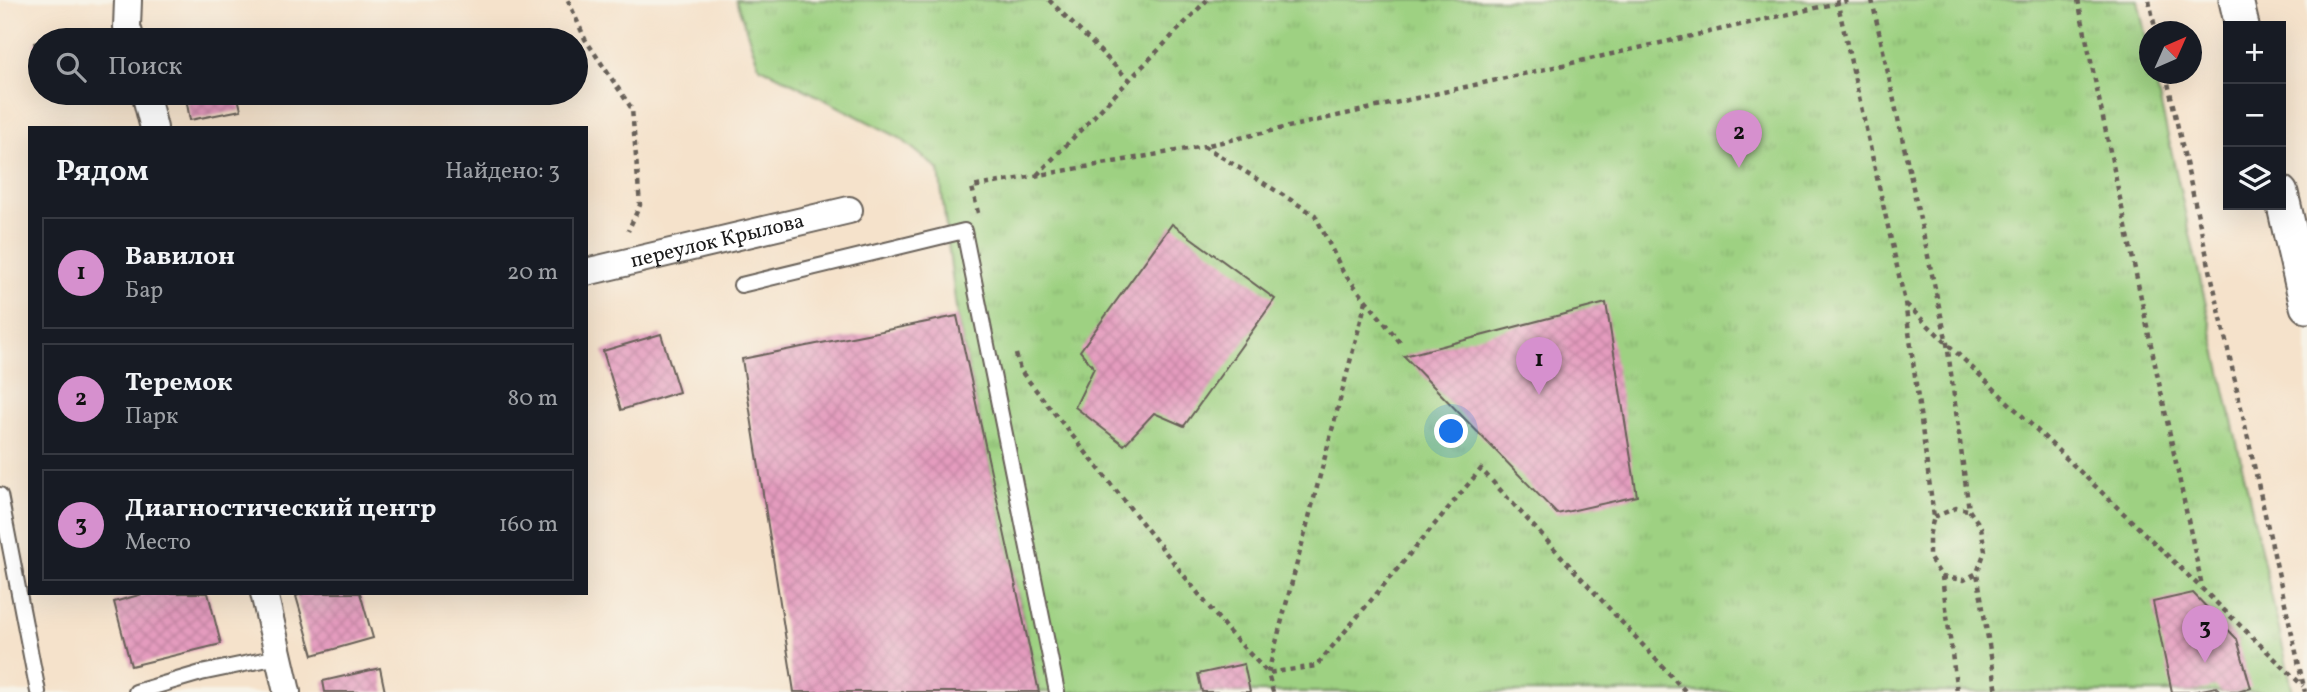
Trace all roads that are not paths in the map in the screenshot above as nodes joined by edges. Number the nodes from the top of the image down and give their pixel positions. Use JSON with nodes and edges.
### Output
{"nodes":[{"id":1,"x":128,"y":0,"type":"edge"},
{"id":2,"x":2236,"y":0,"type":"edge"},
{"id":3,"x":2241,"y":21,"type":"edge"},
{"id":4,"x":127,"y":28,"type":"edge"},
{"id":5,"x":148,"y":105,"type":"edge"},
{"id":6,"x":153,"y":126,"type":"edge"},
{"id":7,"x":849,"y":210,"type":"dead end"},
{"id":8,"x":2285,"y":210,"type":"edge"},
{"id":9,"x":599,"y":269,"type":"edge"},
{"id":10,"x":741,"y":285,"type":"dead end"},
{"id":11,"x":2307,"y":306,"type":"edge"},
{"id":12,"x":0,"y":495,"type":"edge"},
{"id":13,"x":264,"y":595,"type":"edge"},
{"id":14,"x":278,"y":657,"type":"junction"},
{"id":15,"x":38,"y":692,"type":"edge"},
{"id":16,"x":136,"y":692,"type":"edge"},
{"id":17,"x":287,"y":692,"type":"edge"},
{"id":18,"x":1057,"y":692,"type":"edge"}],
"edges":[{"from":1,"to":4,"type":"street"},
{"from":2,"to":3,"type":"street"},
{"from":5,"to":6,"type":"street"},
{"from":7,"to":9,"type":"street","name":"переулок Крылова"},
{"from":8,"to":11,"type":"street"},
{"from":10,"to":18,"type":"lane"},
{"from":12,"to":15,"type":"lane"},
{"from":13,"to":14,"type":"street"},
{"from":14,"to":16,"type":"lane"},
{"from":14,"to":17,"type":"street"}]}
